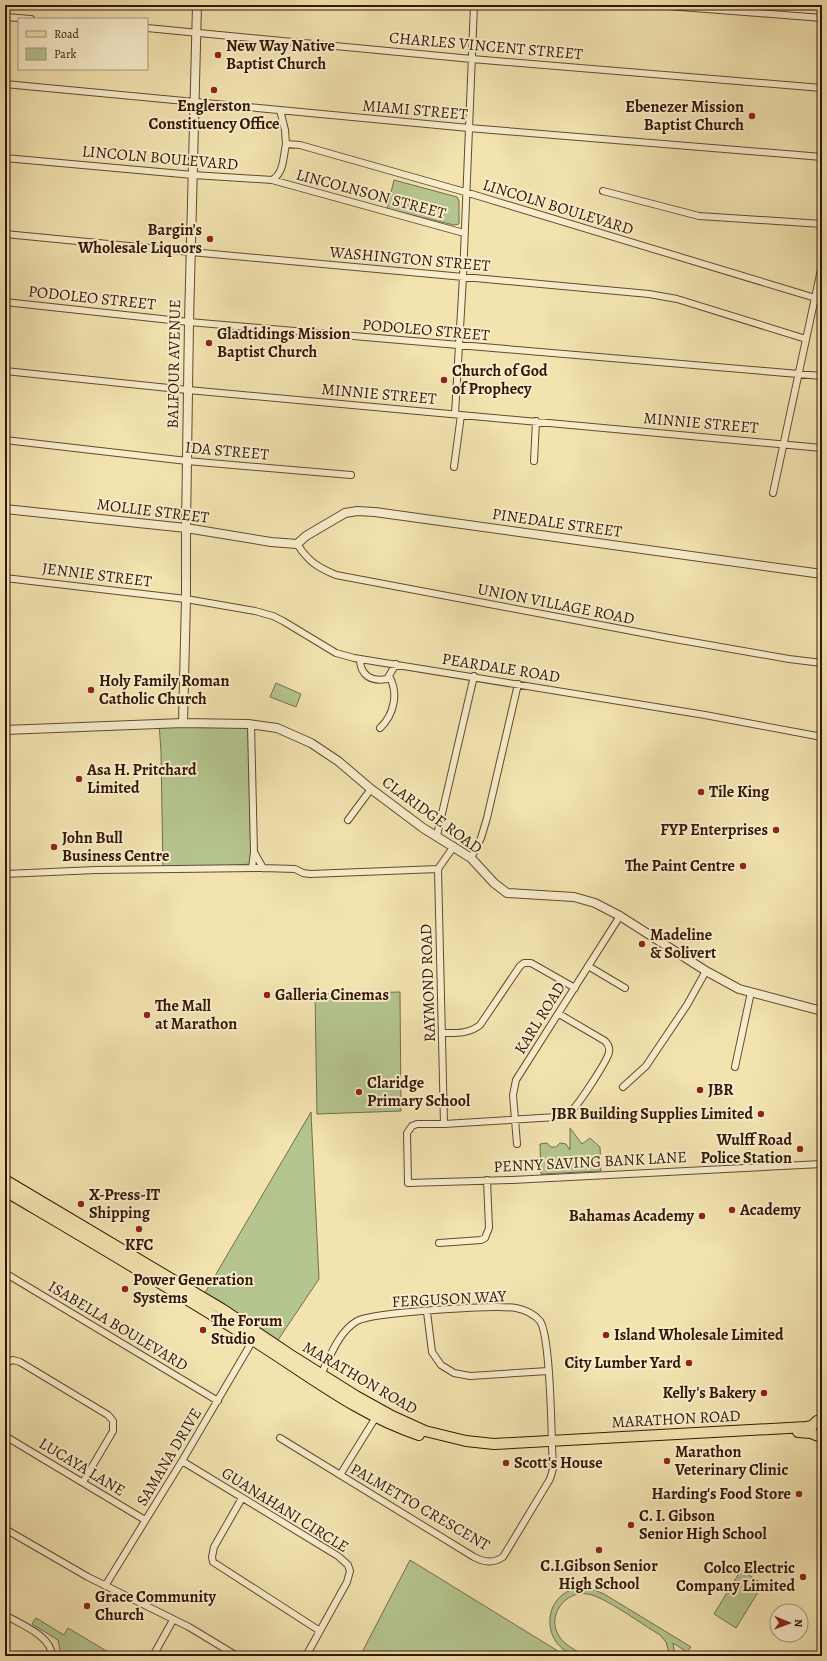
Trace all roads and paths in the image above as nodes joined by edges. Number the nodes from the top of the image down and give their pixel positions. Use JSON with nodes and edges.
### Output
{"nodes":[{"id":1,"x":197,"y":5,"type":"edge"},
{"id":2,"x":474,"y":5,"type":"edge"},
{"id":3,"x":655,"y":5,"type":"edge"},
{"id":4,"x":5,"y":17,"type":"edge"},
{"id":5,"x":18,"y":18,"type":"edge"},
{"id":6,"x":822,"y":18,"type":"edge"},
{"id":7,"x":148,"y":28,"type":"edge"},
{"id":8,"x":197,"y":32,"type":"junction"},
{"id":9,"x":472,"y":59,"type":"junction"},
{"id":10,"x":5,"y":84,"type":"edge"},
{"id":11,"x":822,"y":88,"type":"edge"},
{"id":12,"x":196,"y":102,"type":"junction"},
{"id":13,"x":280,"y":110,"type":"junction"},
{"id":14,"x":469,"y":128,"type":"junction"},
{"id":15,"x":286,"y":144,"type":"junction"},
{"id":16,"x":822,"y":157,"type":"edge"},
{"id":17,"x":5,"y":158,"type":"edge"},
{"id":18,"x":193,"y":175,"type":"junction"},
{"id":19,"x":272,"y":180,"type":"junction"},
{"id":20,"x":603,"y":191,"type":"dead end"},
{"id":21,"x":466,"y":192,"type":"junction"},
{"id":22,"x":822,"y":224,"type":"edge"},
{"id":23,"x":464,"y":233,"type":"junction"},
{"id":24,"x":5,"y":234,"type":"edge"},
{"id":25,"x":190,"y":252,"type":"junction"},
{"id":26,"x":822,"y":265,"type":"edge"},
{"id":27,"x":463,"y":277,"type":"junction"},
{"id":28,"x":814,"y":298,"type":"junction"},
{"id":29,"x":822,"y":300,"type":"edge"},
{"id":30,"x":5,"y":302,"type":"edge"},
{"id":31,"x":189,"y":322,"type":"junction"},
{"id":32,"x":806,"y":340,"type":"junction"},
{"id":33,"x":459,"y":346,"type":"junction"},
{"id":34,"x":5,"y":371,"type":"edge"},
{"id":35,"x":799,"y":374,"type":"junction"},
{"id":36,"x":822,"y":376,"type":"edge"},
{"id":37,"x":188,"y":390,"type":"junction"},
{"id":38,"x":458,"y":414,"type":"junction"},
{"id":39,"x":536,"y":421,"type":"junction"},
{"id":40,"x":5,"y":440,"type":"edge"},
{"id":41,"x":785,"y":444,"type":"junction"},
{"id":42,"x":822,"y":448,"type":"edge"},
{"id":43,"x":187,"y":461,"type":"junction"},
{"id":44,"x":534,"y":461,"type":"dead end"},
{"id":45,"x":454,"y":467,"type":"dead end"},
{"id":46,"x":351,"y":475,"type":"dead end"},
{"id":47,"x":773,"y":493,"type":"dead end"},
{"id":48,"x":5,"y":509,"type":"edge"},
{"id":49,"x":186,"y":528,"type":"junction"},
{"id":50,"x":297,"y":544,"type":"junction"},
{"id":51,"x":822,"y":574,"type":"edge"},
{"id":52,"x":5,"y":578,"type":"edge"},
{"id":53,"x":186,"y":599,"type":"junction"},
{"id":54,"x":360,"y":659,"type":"junction"},
{"id":55,"x":822,"y":663,"type":"edge"},
{"id":56,"x":396,"y":664,"type":"junction"},
{"id":57,"x":389,"y":676,"type":"junction"},
{"id":58,"x":474,"y":676,"type":"junction"},
{"id":59,"x":518,"y":684,"type":"junction"},
{"id":60,"x":183,"y":723,"type":"junction"},
{"id":61,"x":251,"y":724,"type":"junction"},
{"id":62,"x":380,"y":728,"type":"dead end"},
{"id":63,"x":5,"y":730,"type":"edge"},
{"id":64,"x":822,"y":737,"type":"edge"},
{"id":65,"x":371,"y":789,"type":"junction"},
{"id":66,"x":348,"y":820,"type":"dead end"},
{"id":67,"x":437,"y":835,"type":"junction"},
{"id":68,"x":454,"y":846,"type":"junction"},
{"id":69,"x":254,"y":852,"type":"junction"},
{"id":70,"x":471,"y":858,"type":"junction"},
{"id":71,"x":252,"y":868,"type":"junction"},
{"id":72,"x":263,"y":868,"type":"junction"},
{"id":73,"x":438,"y":868,"type":"junction"},
{"id":74,"x":5,"y":874,"type":"edge"},
{"id":75,"x":620,"y":916,"type":"junction"},
{"id":76,"x":588,"y":966,"type":"junction"},
{"id":77,"x":706,"y":971,"type":"junction"},
{"id":78,"x":575,"y":988,"type":"junction"},
{"id":79,"x":625,"y":988,"type":"dead end"},
{"id":80,"x":751,"y":992,"type":"junction"},
{"id":81,"x":822,"y":1011,"type":"edge"},
{"id":82,"x":559,"y":1014,"type":"junction"},
{"id":83,"x":443,"y":1033,"type":"junction"},
{"id":84,"x":735,"y":1067,"type":"dead end"},
{"id":85,"x":623,"y":1087,"type":"dead end"},
{"id":86,"x":515,"y":1120,"type":"junction"},
{"id":87,"x":444,"y":1124,"type":"junction"},
{"id":88,"x":517,"y":1144,"type":"dead end"},
{"id":89,"x":822,"y":1164,"type":"edge"},
{"id":90,"x":5,"y":1180,"type":"edge"},
{"id":91,"x":487,"y":1180,"type":"junction"},
{"id":92,"x":5,"y":1190,"type":"edge"},
{"id":93,"x":439,"y":1243,"type":"dead end"},
{"id":94,"x":5,"y":1273,"type":"edge"},
{"id":95,"x":427,"y":1312,"type":"junction"},
{"id":96,"x":253,"y":1340,"type":"junction"},
{"id":97,"x":5,"y":1362,"type":"edge"},
{"id":98,"x":548,"y":1371,"type":"junction"},
{"id":99,"x":319,"y":1379,"type":"junction"},
{"id":100,"x":218,"y":1401,"type":"junction"},
{"id":101,"x":376,"y":1417,"type":"junction"},
{"id":102,"x":820,"y":1418,"type":"edge"},
{"id":103,"x":5,"y":1436,"type":"edge"},
{"id":104,"x":280,"y":1438,"type":"dead end"},
{"id":105,"x":820,"y":1438,"type":"edge"},
{"id":106,"x":552,"y":1444,"type":"junction"},
{"id":107,"x":182,"y":1462,"type":"junction"},
{"id":108,"x":340,"y":1475,"type":"junction"},
{"id":109,"x":83,"y":1482,"type":"junction"},
{"id":110,"x":242,"y":1498,"type":"junction"},
{"id":111,"x":145,"y":1520,"type":"junction"},
{"id":112,"x":5,"y":1529,"type":"edge"},
{"id":113,"x":105,"y":1586,"type":"junction"},
{"id":114,"x":5,"y":1615,"type":"edge"},
{"id":115,"x":173,"y":1620,"type":"junction"},
{"id":116,"x":320,"y":1631,"type":"junction"},
{"id":117,"x":52,"y":1656,"type":"edge"},
{"id":118,"x":153,"y":1656,"type":"edge"},
{"id":119,"x":237,"y":1656,"type":"edge"},
{"id":120,"x":306,"y":1656,"type":"edge"}],
"edges":[{"from":1,"to":8,"type":"street","name":"BALFOUR AVENUE"},
{"from":2,"to":9,"type":"street"},
{"from":3,"to":6,"type":"street"},
{"from":4,"to":5,"type":"street"},
{"from":7,"to":8,"type":"street","name":"CHARLES VINCENT STREET"},
{"from":8,"to":9,"type":"street","name":"CHARLES VINCENT STREET"},
{"from":8,"to":12,"type":"street","name":"BALFOUR AVENUE"},
{"from":9,"to":11,"type":"street","name":"CHARLES VINCENT STREET"},
{"from":9,"to":14,"type":"street"},
{"from":10,"to":12,"type":"street","name":"MIAMI STREET"},
{"from":12,"to":13,"type":"street","name":"MIAMI STREET"},
{"from":12,"to":18,"type":"street","name":"BALFOUR AVENUE"},
{"from":13,"to":14,"type":"street","name":"MIAMI STREET"},
{"from":13,"to":15,"type":"street"},
{"from":14,"to":16,"type":"street","name":"MIAMI STREET"},
{"from":14,"to":21,"type":"street"},
{"from":15,"to":19,"type":"street"},
{"from":15,"to":21,"type":"street","name":"LINCOLN BOULEVARD"},
{"from":17,"to":18,"type":"street","name":"LINCOLN BOULEVARD"},
{"from":18,"to":19,"type":"street","name":"LINCOLN BOULEVARD"},
{"from":18,"to":25,"type":"street","name":"BALFOUR AVENUE"},
{"from":19,"to":23,"type":"street","name":"LINCOLNSON STREET"},
{"from":20,"to":22,"type":"street"},
{"from":21,"to":23,"type":"street"},
{"from":21,"to":28,"type":"street","name":"LINCOLN BOULEVARD"},
{"from":23,"to":27,"type":"street"},
{"from":24,"to":25,"type":"street","name":"WASHINGTON STREET"},
{"from":25,"to":27,"type":"street","name":"WASHINGTON STREET"},
{"from":25,"to":31,"type":"street","name":"BALFOUR AVENUE"},
{"from":26,"to":28,"type":"street"},
{"from":27,"to":32,"type":"street","name":"WASHINGTON STREET"},
{"from":27,"to":33,"type":"street"},
{"from":28,"to":29,"type":"street","name":"LINCOLN BOULEVARD"},
{"from":28,"to":32,"type":"street"},
{"from":30,"to":31,"type":"street","name":"PODOLEO STREET"},
{"from":31,"to":33,"type":"street","name":"PODOLEO STREET"},
{"from":31,"to":37,"type":"street","name":"BALFOUR AVENUE"},
{"from":32,"to":35,"type":"street"},
{"from":33,"to":35,"type":"street","name":"PODOLEO STREET"},
{"from":33,"to":38,"type":"street"},
{"from":34,"to":37,"type":"street","name":"MINNIE STREET"},
{"from":35,"to":36,"type":"street","name":"PODOLEO STREET"},
{"from":35,"to":41,"type":"street"},
{"from":37,"to":38,"type":"street","name":"MINNIE STREET"},
{"from":37,"to":43,"type":"street","name":"BALFOUR AVENUE"},
{"from":38,"to":39,"type":"street","name":"MINNIE STREET"},
{"from":38,"to":45,"type":"street"},
{"from":39,"to":41,"type":"street","name":"MINNIE STREET"},
{"from":39,"to":44,"type":"street"},
{"from":40,"to":43,"type":"street","name":"IDA STREET"},
{"from":41,"to":42,"type":"street","name":"MINNIE STREET"},
{"from":41,"to":47,"type":"street"},
{"from":43,"to":46,"type":"street","name":"IDA STREET"},
{"from":43,"to":49,"type":"street","name":"BALFOUR AVENUE"},
{"from":48,"to":49,"type":"street","name":"MOLLIE STREET"},
{"from":49,"to":50,"type":"street","name":"MOLLIE STREET"},
{"from":49,"to":53,"type":"street","name":"BALFOUR AVENUE"},
{"from":50,"to":51,"type":"street","name":"PINEDALE STREET"},
{"from":50,"to":55,"type":"street","name":"UNION VILLAGE ROAD"},
{"from":52,"to":53,"type":"street","name":"JENNIE STREET"},
{"from":53,"to":54,"type":"street","name":"PEARDALE ROAD"},
{"from":53,"to":60,"type":"street","name":"BALFOUR AVENUE"},
{"from":54,"to":56,"type":"street","name":"PEARDALE ROAD"},
{"from":54,"to":57,"type":"street"},
{"from":56,"to":57,"type":"street"},
{"from":56,"to":58,"type":"street","name":"PEARDALE ROAD"},
{"from":57,"to":62,"type":"street"},
{"from":58,"to":59,"type":"street","name":"PEARDALE ROAD"},
{"from":58,"to":67,"type":"street"},
{"from":59,"to":64,"type":"street","name":"PEARDALE ROAD"},
{"from":59,"to":70,"type":"street"},
{"from":60,"to":61,"type":"street","name":"CLARIDGE ROAD"},
{"from":60,"to":63,"type":"street","name":"CLARIDGE ROAD"},
{"from":61,"to":65,"type":"street","name":"CLARIDGE ROAD"},
{"from":61,"to":69,"type":"street"},
{"from":65,"to":66,"type":"street"},
{"from":65,"to":67,"type":"street","name":"CLARIDGE ROAD"},
{"from":67,"to":68,"type":"street","name":"CLARIDGE ROAD"},
{"from":68,"to":70,"type":"street","name":"CLARIDGE ROAD"},
{"from":68,"to":73,"type":"street"},
{"from":69,"to":71,"type":"street"},
{"from":69,"to":72,"type":"street"},
{"from":70,"to":75,"type":"street","name":"CLARIDGE ROAD"},
{"from":71,"to":72,"type":"street"},
{"from":71,"to":74,"type":"street"},
{"from":72,"to":73,"type":"street"},
{"from":73,"to":83,"type":"street","name":"RAYMOND ROAD"},
{"from":75,"to":76,"type":"street","name":"KARL ROAD"},
{"from":75,"to":77,"type":"street","name":"CLARIDGE ROAD"},
{"from":76,"to":78,"type":"street","name":"KARL ROAD"},
{"from":76,"to":79,"type":"street"},
{"from":77,"to":80,"type":"street","name":"CLARIDGE ROAD"},
{"from":77,"to":85,"type":"street"},
{"from":78,"to":82,"type":"street","name":"KARL ROAD"},
{"from":78,"to":83,"type":"street"},
{"from":80,"to":81,"type":"street","name":"CLARIDGE ROAD"},
{"from":80,"to":84,"type":"street"},
{"from":82,"to":86,"type":"street","name":"KARL ROAD"},
{"from":82,"to":86,"type":"street"},
{"from":83,"to":87,"type":"street","name":"RAYMOND ROAD"},
{"from":86,"to":87,"type":"street"},
{"from":86,"to":88,"type":"street","name":"KARL ROAD"},
{"from":87,"to":91,"type":"street","name":"PENNY SAVING BANK LANE"},
{"from":89,"to":91,"type":"street","name":"PENNY SAVING BANK LANE"},
{"from":90,"to":99,"type":"main road","name":"MARATHON ROAD"},
{"from":91,"to":93,"type":"street"},
{"from":92,"to":96,"type":"main road","name":"MARATHON ROAD"},
{"from":94,"to":100,"type":"street","name":"ISABELLA BOULEVARD"},
{"from":95,"to":98,"type":"street"},
{"from":95,"to":98,"type":"street","name":"FERGUSON WAY"},
{"from":95,"to":99,"type":"street","name":"FERGUSON WAY"},
{"from":96,"to":99,"type":"main road","name":"MARATHON ROAD"},
{"from":96,"to":100,"type":"street","name":"SAMANA DRIVE"},
{"from":97,"to":109,"type":"street"},
{"from":98,"to":106,"type":"street","name":"FERGUSON WAY"},
{"from":99,"to":101,"type":"main road","name":"MARATHON ROAD"},
{"from":99,"to":106,"type":"main road","name":"MARATHON ROAD"},
{"from":100,"to":107,"type":"street","name":"SAMANA DRIVE"},
{"from":101,"to":106,"type":"main road","name":"MARATHON ROAD"},
{"from":101,"to":108,"type":"street"},
{"from":102,"to":105,"type":"main road"},
{"from":102,"to":106,"type":"main road","name":"MARATHON ROAD"},
{"from":103,"to":109,"type":"street","name":"LUCAYA LANE"},
{"from":104,"to":108,"type":"street","name":"PALMETTO CRESCENT"},
{"from":105,"to":106,"type":"main road","name":"MARATHON ROAD"},
{"from":106,"to":108,"type":"street","name":"PALMETTO CRESCENT"},
{"from":107,"to":110,"type":"street","name":"GUANAHANI CIRCLE"},
{"from":107,"to":111,"type":"street","name":"SAMANA DRIVE"},
{"from":109,"to":111,"type":"street","name":"LUCAYA LANE"},
{"from":110,"to":116,"type":"street"},
{"from":110,"to":116,"type":"street","name":"GUANAHANI CIRCLE"},
{"from":111,"to":113,"type":"street","name":"SAMANA DRIVE"},
{"from":112,"to":113,"type":"street"},
{"from":113,"to":115,"type":"street"},
{"from":114,"to":117,"type":"street"},
{"from":115,"to":118,"type":"street"},
{"from":115,"to":119,"type":"street"},
{"from":116,"to":120,"type":"street","name":"GUANAHANI CIRCLE"}]}
